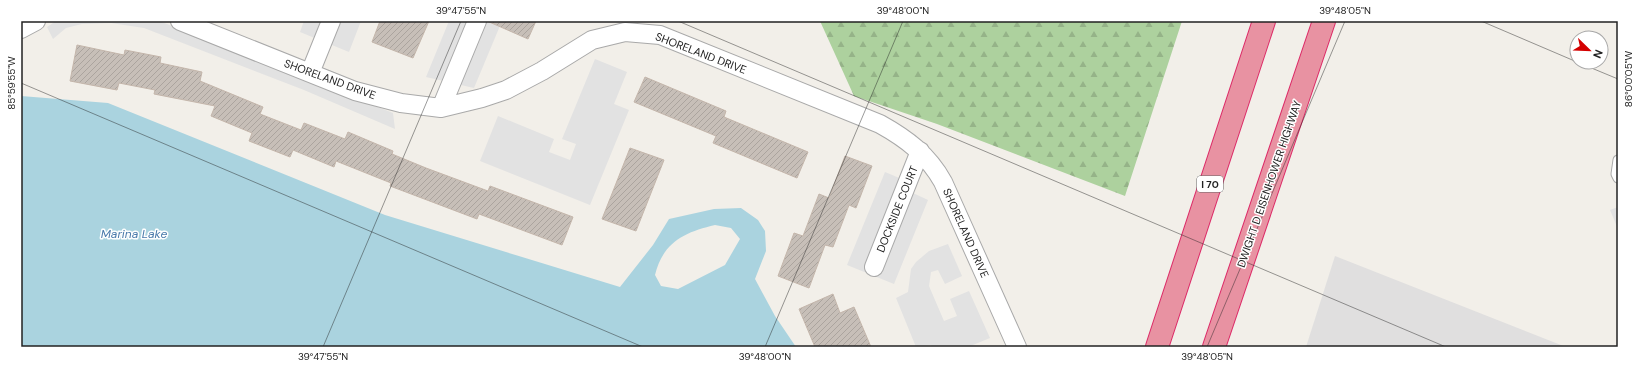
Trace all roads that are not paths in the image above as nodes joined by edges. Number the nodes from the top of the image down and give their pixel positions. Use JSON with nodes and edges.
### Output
{"nodes":[{"id":1,"x":36,"y":21,"type":"edge"},
{"id":2,"x":331,"y":21,"type":"edge"},
{"id":3,"x":477,"y":21,"type":"edge"},
{"id":4,"x":1264,"y":21,"type":"edge"},
{"id":5,"x":185,"y":22,"type":"edge"},
{"id":6,"x":1323,"y":23,"type":"edge"},
{"id":7,"x":21,"y":29,"type":"edge"},
{"id":8,"x":310,"y":73,"type":"junction"},
{"id":9,"x":441,"y":108,"type":"junction"},
{"id":10,"x":920,"y":151,"type":"junction"},
{"id":11,"x":1618,"y":160,"type":"edge"},
{"id":12,"x":1618,"y":178,"type":"edge"},
{"id":13,"x":874,"y":267,"type":"dead end"},
{"id":14,"x":1017,"y":347,"type":"edge"},
{"id":15,"x":1157,"y":347,"type":"edge"},
{"id":16,"x":1214,"y":347,"type":"edge"}],
"edges":[{"from":1,"to":7,"type":"street"},
{"from":2,"to":8,"type":"street"},
{"from":3,"to":9,"type":"street"},
{"from":4,"to":15,"type":"highway","number":"I 70"},
{"from":5,"to":8,"type":"street","name":"SHORELAND DRIVE"},
{"from":6,"to":16,"type":"highway","name":"DWIGHT D EISENHOWER HIGHWAY"},
{"from":8,"to":9,"type":"street","name":"SHORELAND DRIVE"},
{"from":9,"to":10,"type":"street","name":"SHORELAND DRIVE"},
{"from":10,"to":13,"type":"street","name":"DOCKSIDE COURT"},
{"from":10,"to":14,"type":"street","name":"SHORELAND DRIVE"},
{"from":11,"to":12,"type":"lane"}]}
